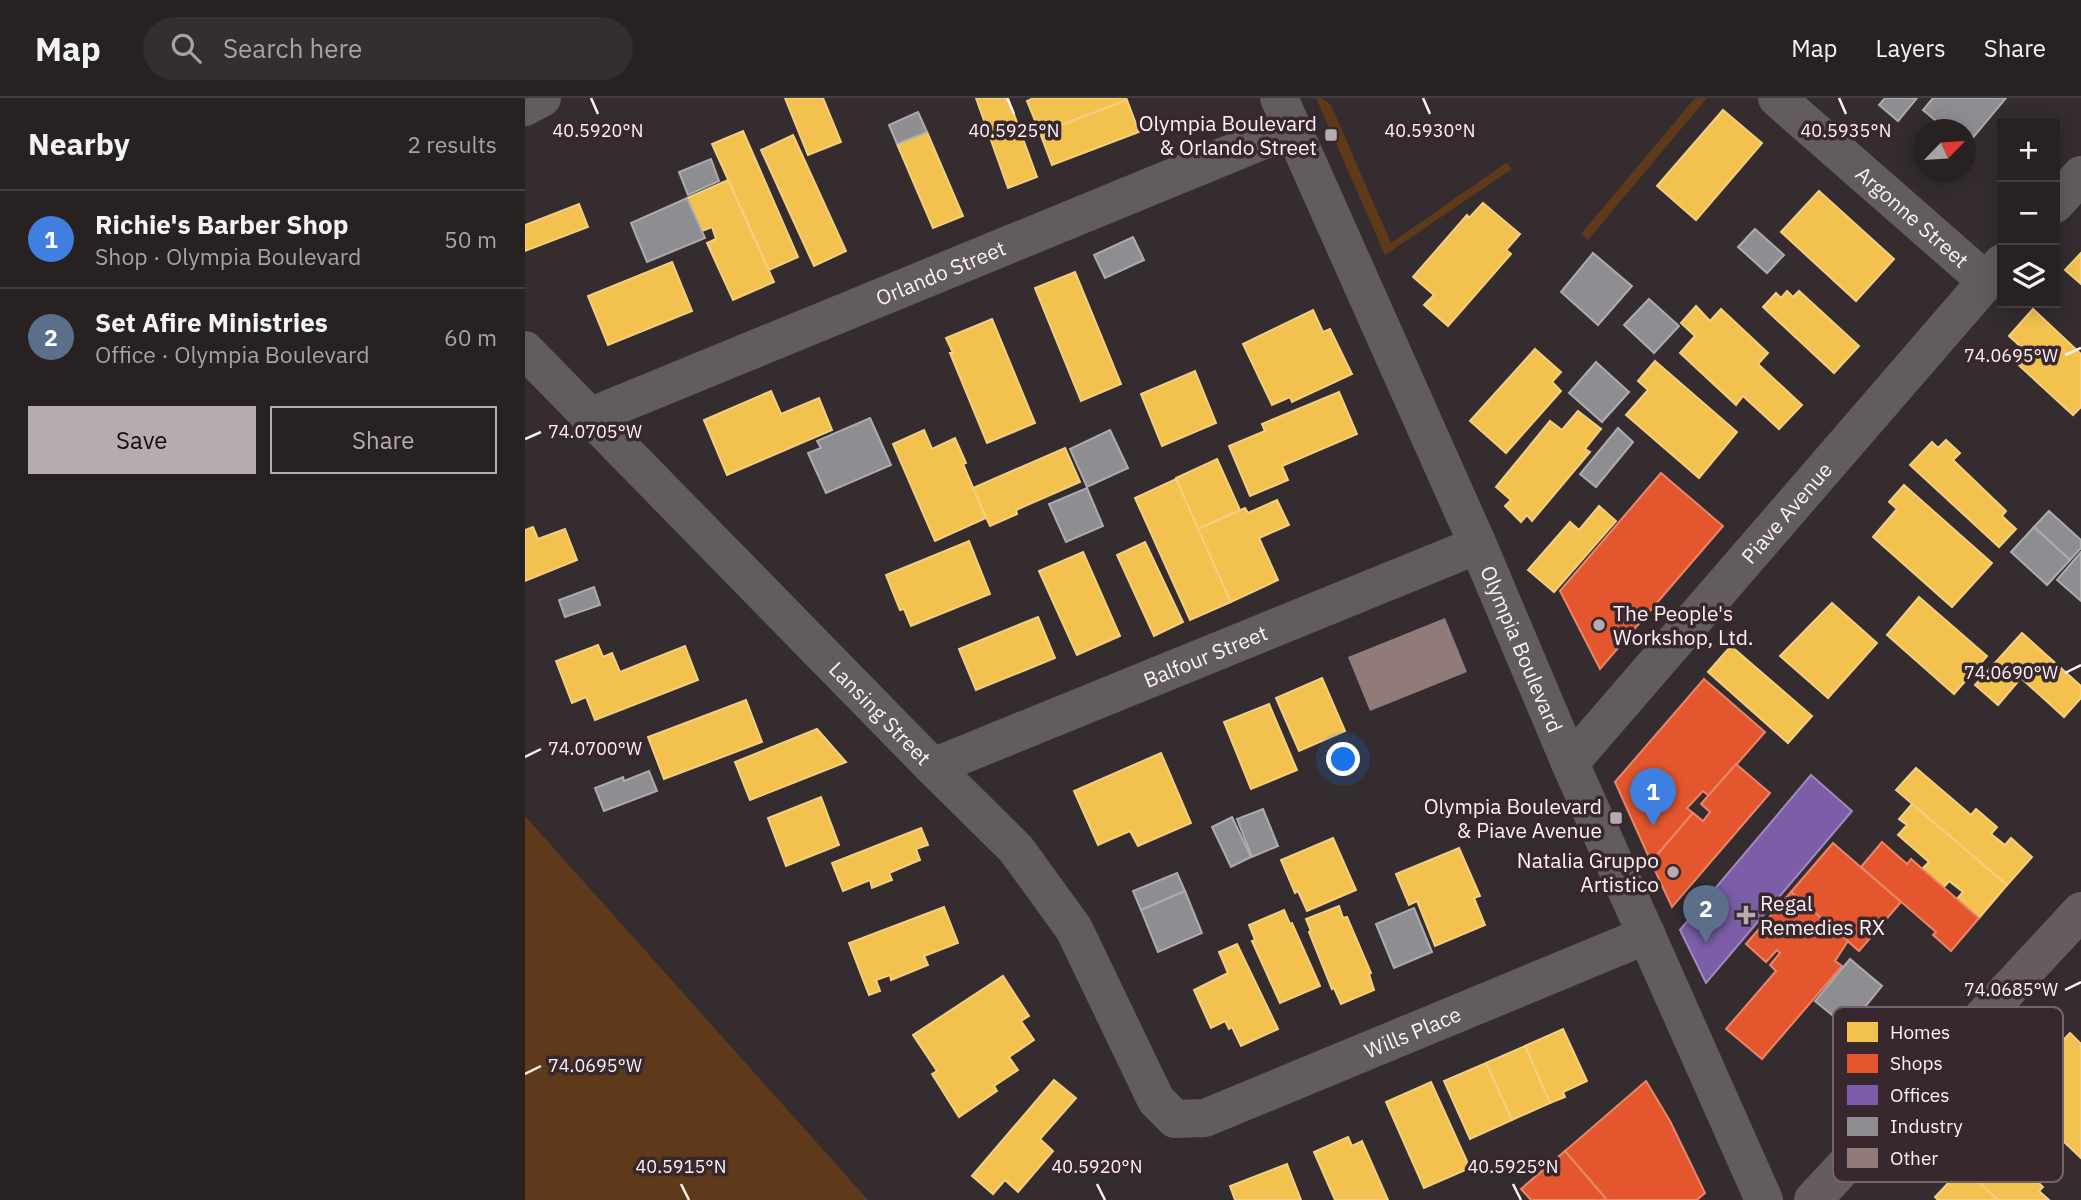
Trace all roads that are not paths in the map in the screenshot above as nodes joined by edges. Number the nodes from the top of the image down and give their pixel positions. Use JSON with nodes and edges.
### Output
{"nodes":[{"id":1,"x":542,"y":98,"type":"edge"},
{"id":2,"x":1777,"y":98,"type":"edge"},
{"id":3,"x":525,"y":107,"type":"edge"},
{"id":4,"x":1286,"y":113,"type":"edge"},
{"id":5,"x":2081,"y":175,"type":"edge"},
{"id":6,"x":2060,"y":198,"type":"edge"},
{"id":7,"x":1994,"y":272,"type":"edge"},
{"id":8,"x":525,"y":350,"type":"edge"},
{"id":9,"x":589,"y":417,"type":"junction"},
{"id":10,"x":1478,"y":545,"type":"junction"},
{"id":11,"x":1570,"y":762,"type":"junction"},
{"id":12,"x":933,"y":767,"type":"junction"},
{"id":13,"x":2081,"y":911,"type":"edge"},
{"id":14,"x":1647,"y":935,"type":"junction"},
{"id":15,"x":1992,"y":1007,"type":"edge"},
{"id":16,"x":1175,"y":1119,"type":"joint"},
{"id":17,"x":1833,"y":1178,"type":"edge"},
{"id":18,"x":1764,"y":1200,"type":"edge"},
{"id":19,"x":1813,"y":1200,"type":"edge"}],
"edges":[{"from":1,"to":3,"type":"street"},
{"from":2,"to":7,"type":"street","name":"Argonne Street"},
{"from":4,"to":9,"type":"street","name":"Orlando Street"},
{"from":4,"to":10,"type":"street","name":"Olympia Boulevard"},
{"from":5,"to":6,"type":"street"},
{"from":7,"to":11,"type":"street","name":"Piave Avenue"},
{"from":8,"to":9,"type":"street","name":"Lansing Street"},
{"from":9,"to":12,"type":"street","name":"Lansing Street"},
{"from":10,"to":11,"type":"street","name":"Olympia Boulevard"},
{"from":10,"to":12,"type":"street","name":"Balfour Street"},
{"from":11,"to":14,"type":"street","name":"Olympia Boulevard"},
{"from":12,"to":16,"type":"street","name":"Lansing Street"},
{"from":13,"to":15,"type":"street"},
{"from":14,"to":16,"type":"street","name":"Wills Place"},
{"from":14,"to":18,"type":"street","name":"Olympia Boulevard"},
{"from":17,"to":19,"type":"street"}]}
